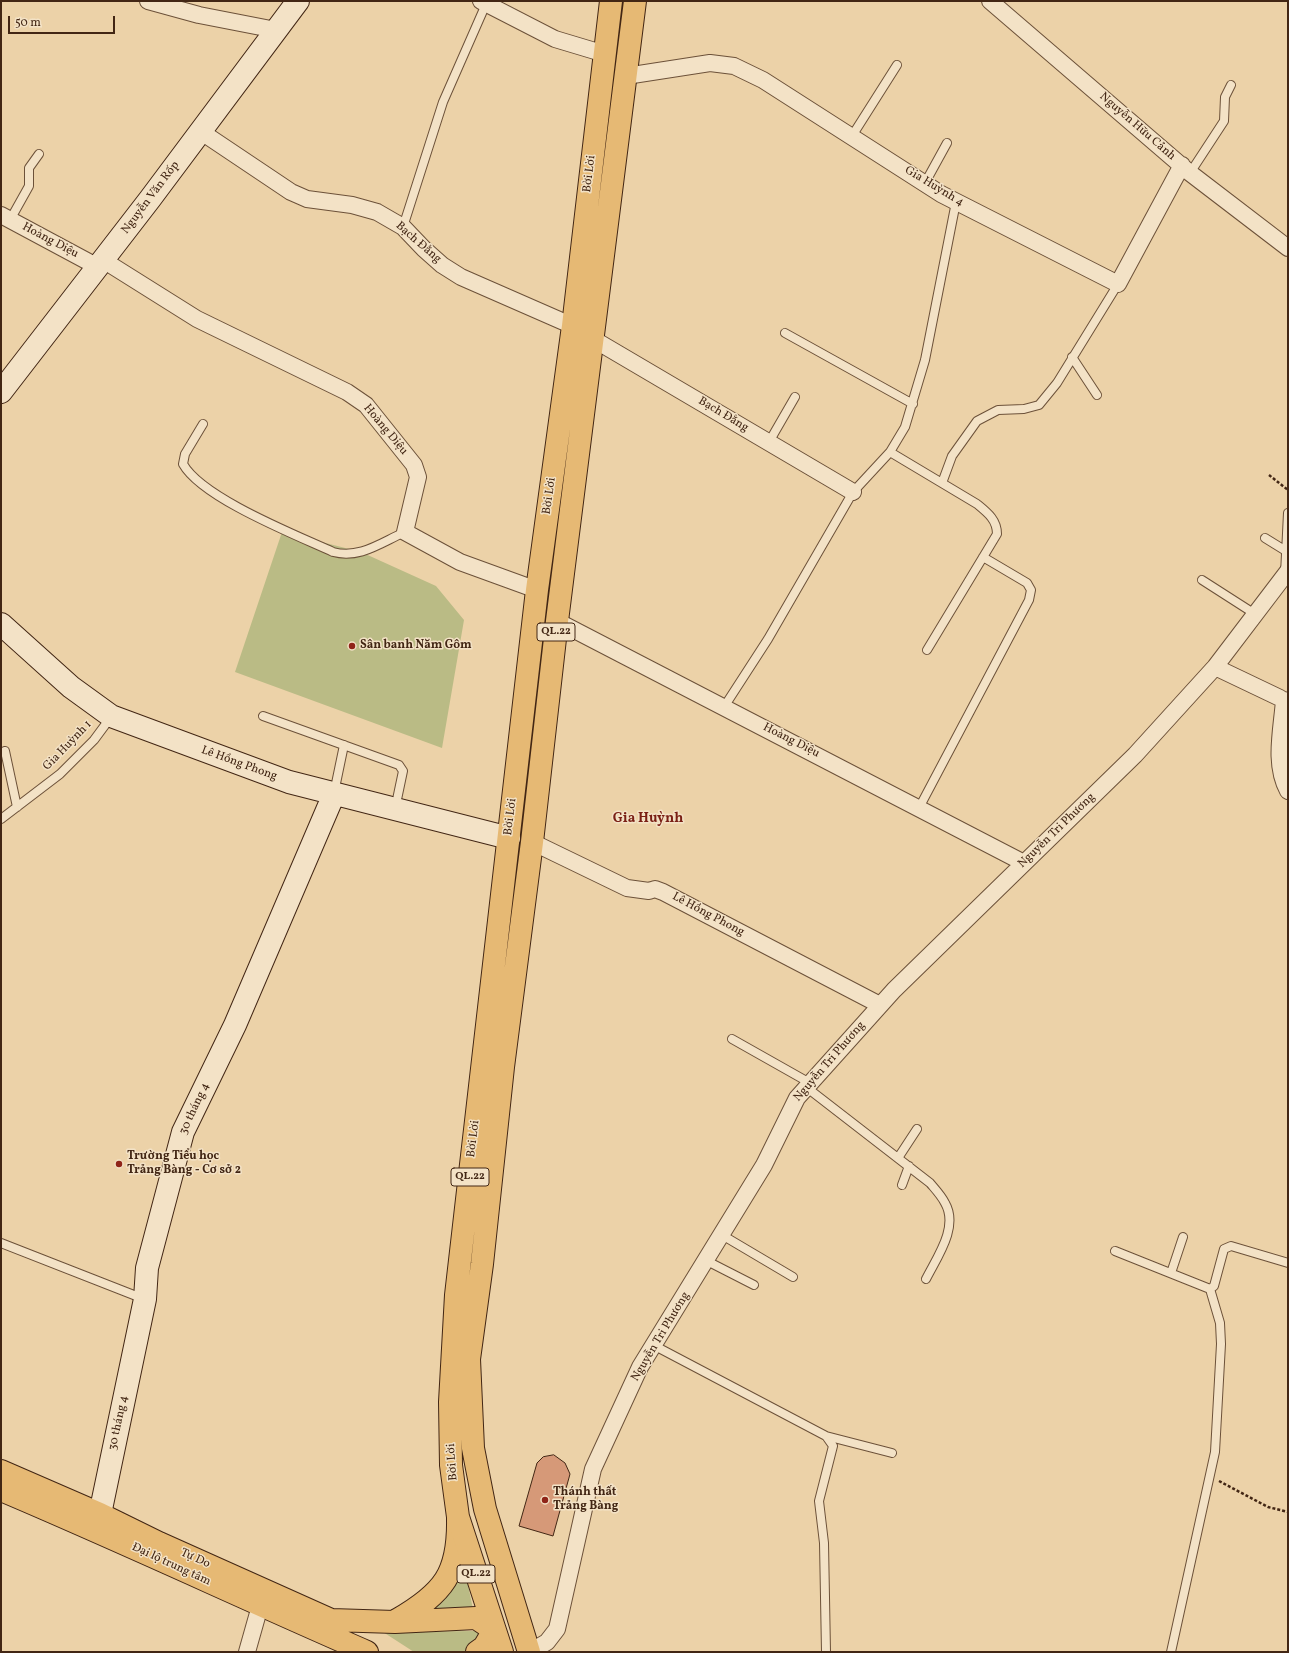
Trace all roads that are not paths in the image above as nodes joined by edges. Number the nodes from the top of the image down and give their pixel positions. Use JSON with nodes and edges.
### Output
{"nodes":[{"id":1,"x":148,"y":1,"type":"edge"},
{"id":2,"x":298,"y":1,"type":"edge"},
{"id":3,"x":611,"y":1,"type":"edge"},
{"id":4,"x":635,"y":1,"type":"edge"},
{"id":5,"x":990,"y":1,"type":"edge"},
{"id":6,"x":484,"y":2,"type":"edge"},
{"id":7,"x":276,"y":30,"type":"junction"},
{"id":8,"x":605,"y":54,"type":"junction"},
{"id":9,"x":897,"y":66,"type":"dead end"},
{"id":10,"x":626,"y":76,"type":"junction"},
{"id":11,"x":1231,"y":85,"type":"dead end"},
{"id":12,"x":200,"y":131,"type":"junction"},
{"id":13,"x":852,"y":136,"type":"junction"},
{"id":14,"x":947,"y":143,"type":"dead end"},
{"id":15,"x":39,"y":154,"type":"dead end"},
{"id":16,"x":1186,"y":169,"type":"junction"},
{"id":17,"x":925,"y":183,"type":"junction"},
{"id":18,"x":956,"y":202,"type":"junction"},
{"id":19,"x":6,"y":217,"type":"edge"},
{"id":20,"x":403,"y":227,"type":"junction"},
{"id":21,"x":1288,"y":248,"type":"edge"},
{"id":22,"x":100,"y":264,"type":"junction"},
{"id":23,"x":1118,"y":284,"type":"junction"},
{"id":24,"x":573,"y":326,"type":"junction"},
{"id":25,"x":785,"y":333,"type":"dead end"},
{"id":26,"x":593,"y":339,"type":"junction"},
{"id":27,"x":1072,"y":357,"type":"junction"},
{"id":28,"x":1,"y":392,"type":"edge"},
{"id":29,"x":1097,"y":395,"type":"dead end"},
{"id":30,"x":795,"y":397,"type":"dead end"},
{"id":31,"x":912,"y":404,"type":"junction"},
{"id":32,"x":203,"y":424,"type":"dead end"},
{"id":33,"x":769,"y":442,"type":"junction"},
{"id":34,"x":890,"y":452,"type":"junction"},
{"id":35,"x":942,"y":483,"type":"junction"},
{"id":36,"x":853,"y":492,"type":"junction"},
{"id":37,"x":1288,"y":513,"type":"edge"},
{"id":38,"x":404,"y":532,"type":"junction"},
{"id":39,"x":1265,"y":538,"type":"dead end"},
{"id":40,"x":1286,"y":551,"type":"junction"},
{"id":41,"x":983,"y":557,"type":"junction"},
{"id":42,"x":1286,"y":573,"type":"edge"},
{"id":43,"x":1202,"y":580,"type":"dead end"},
{"id":44,"x":537,"y":590,"type":"junction"},
{"id":45,"x":1255,"y":614,"type":"junction"},
{"id":46,"x":557,"y":621,"type":"junction"},
{"id":47,"x":1,"y":624,"type":"edge"},
{"id":48,"x":927,"y":650,"type":"dead end"},
{"id":49,"x":1214,"y":667,"type":"junction"},
{"id":50,"x":1281,"y":699,"type":"edge"},
{"id":51,"x":724,"y":707,"type":"junction"},
{"id":52,"x":112,"y":716,"type":"junction"},
{"id":53,"x":263,"y":716,"type":"dead end"},
{"id":54,"x":344,"y":745,"type":"junction"},
{"id":55,"x":5,"y":751,"type":"dead end"},
{"id":56,"x":1288,"y":791,"type":"edge"},
{"id":57,"x":334,"y":794,"type":"junction"},
{"id":58,"x":16,"y":807,"type":"junction"},
{"id":59,"x":919,"y":808,"type":"junction"},
{"id":60,"x":394,"y":810,"type":"junction"},
{"id":61,"x":1,"y":819,"type":"edge"},
{"id":62,"x":509,"y":838,"type":"junction"},
{"id":63,"x":532,"y":842,"type":"junction"},
{"id":64,"x":1024,"y":863,"type":"junction"},
{"id":65,"x":880,"y":1005,"type":"junction"},
{"id":66,"x":732,"y":1039,"type":"dead end"},
{"id":67,"x":808,"y":1085,"type":"junction"},
{"id":68,"x":917,"y":1129,"type":"dead end"},
{"id":69,"x":898,"y":1158,"type":"junction"},
{"id":70,"x":909,"y":1166,"type":"junction"},
{"id":71,"x":902,"y":1186,"type":"dead end"},
{"id":72,"x":722,"y":1235,"type":"junction"},
{"id":73,"x":1184,"y":1237,"type":"dead end"},
{"id":74,"x":1,"y":1243,"type":"edge"},
{"id":75,"x":1115,"y":1251,"type":"dead end"},
{"id":76,"x":707,"y":1261,"type":"junction"},
{"id":77,"x":1288,"y":1263,"type":"edge"},
{"id":78,"x":1171,"y":1273,"type":"junction"},
{"id":79,"x":793,"y":1277,"type":"dead end"},
{"id":80,"x":926,"y":1278,"type":"dead end"},
{"id":81,"x":754,"y":1285,"type":"dead end"},
{"id":82,"x":1210,"y":1289,"type":"junction"},
{"id":83,"x":145,"y":1299,"type":"junction"},
{"id":84,"x":655,"y":1346,"type":"junction"},
{"id":85,"x":826,"y":1436,"type":"junction"},
{"id":86,"x":892,"y":1453,"type":"dead end"},
{"id":87,"x":1,"y":1471,"type":"edge"},
{"id":88,"x":1,"y":1490,"type":"edge"},
{"id":89,"x":458,"y":1517,"type":"junction"},
{"id":90,"x":97,"y":1521,"type":"junction"},
{"id":91,"x":264,"y":1598,"type":"junction"},
{"id":92,"x":395,"y":1622,"type":"junction"},
{"id":93,"x":520,"y":1624,"type":"junction"},
{"id":94,"x":494,"y":1630,"type":"junction"},
{"id":95,"x":247,"y":1652,"type":"edge"},
{"id":96,"x":367,"y":1652,"type":"edge"},
{"id":97,"x":477,"y":1652,"type":"edge"},
{"id":98,"x":502,"y":1652,"type":"edge"},
{"id":99,"x":530,"y":1652,"type":"edge"},
{"id":100,"x":826,"y":1652,"type":"edge"},
{"id":101,"x":1171,"y":1652,"type":"edge"}],
"edges":[{"from":1,"to":7,"type":"street"},
{"from":2,"to":7,"type":"street","name":"Nguyễn Văn Rốp"},
{"from":3,"to":8,"type":"main road","name":"Bời Lời","number":"QL.22"},
{"from":4,"to":10,"type":"main road","name":"Bời Lời","number":"QL.22"},
{"from":5,"to":16,"type":"street","name":"Nguyễn Hữu Cảnh"},
{"from":6,"to":8,"type":"street"},
{"from":6,"to":20,"type":"lane"},
{"from":7,"to":12,"type":"street","name":"Nguyễn Văn Rốp"},
{"from":8,"to":24,"type":"main road","name":"Bời Lời","number":"QL.22"},
{"from":9,"to":13,"type":"lane"},
{"from":10,"to":13,"type":"street","name":"Gia Huỳnh 4"},
{"from":10,"to":26,"type":"main road","name":"Bời Lời","number":"QL.22"},
{"from":11,"to":16,"type":"lane"},
{"from":12,"to":20,"type":"street","name":"Bạch Đằng"},
{"from":12,"to":22,"type":"street","name":"Nguyễn Văn Rốp"},
{"from":13,"to":17,"type":"street","name":"Gia Huỳnh 4"},
{"from":14,"to":17,"type":"lane"},
{"from":15,"to":19,"type":"lane"},
{"from":16,"to":21,"type":"street","name":"Nguyễn Hữu Cảnh"},
{"from":16,"to":23,"type":"street"},
{"from":17,"to":18,"type":"street","name":"Gia Huỳnh 4"},
{"from":18,"to":23,"type":"street","name":"Gia Huỳnh 4"},
{"from":18,"to":31,"type":"lane"},
{"from":19,"to":22,"type":"street","name":"Hoàng Diệu"},
{"from":20,"to":24,"type":"street","name":"Bạch Đằng"},
{"from":22,"to":28,"type":"street","name":"Nguyễn Văn Rốp"},
{"from":22,"to":38,"type":"street","name":"Hoàng Diệu"},
{"from":23,"to":27,"type":"lane"},
{"from":24,"to":44,"type":"main road","name":"Bời Lời","number":"QL.22"},
{"from":25,"to":31,"type":"lane"},
{"from":26,"to":33,"type":"street","name":"Bạch Đằng"},
{"from":26,"to":46,"type":"main road","name":"Bời Lời","number":"QL.22"},
{"from":27,"to":29,"type":"lane"},
{"from":27,"to":35,"type":"lane"},
{"from":30,"to":33,"type":"lane"},
{"from":31,"to":34,"type":"lane"},
{"from":32,"to":38,"type":"lane"},
{"from":33,"to":36,"type":"street","name":"Bạch Đằng"},
{"from":34,"to":35,"type":"lane"},
{"from":34,"to":36,"type":"lane"},
{"from":35,"to":41,"type":"lane"},
{"from":36,"to":51,"type":"lane"},
{"from":37,"to":40,"type":"lane"},
{"from":38,"to":44,"type":"street"},
{"from":39,"to":40,"type":"lane"},
{"from":40,"to":42,"type":"lane"},
{"from":41,"to":48,"type":"lane"},
{"from":41,"to":59,"type":"lane"},
{"from":42,"to":45,"type":"street","name":"Nguyễn Tri Phương"},
{"from":43,"to":45,"type":"lane"},
{"from":44,"to":62,"type":"main road","name":"Bời Lời","number":"QL.22"},
{"from":45,"to":49,"type":"street","name":"Nguyễn Tri Phương"},
{"from":46,"to":51,"type":"street","name":"Hoàng Diệu"},
{"from":46,"to":63,"type":"main road","name":"Bời Lời","number":"QL.22"},
{"from":47,"to":52,"type":"street","name":"Lê Hồng Phong"},
{"from":49,"to":50,"type":"street"},
{"from":49,"to":64,"type":"street","name":"Nguyễn Tri Phương"},
{"from":50,"to":56,"type":"street"},
{"from":51,"to":59,"type":"street","name":"Hoàng Diệu"},
{"from":52,"to":57,"type":"street","name":"Lê Hồng Phong"},
{"from":52,"to":58,"type":"lane","name":"Gia Huỳnh 1"},
{"from":53,"to":54,"type":"lane"},
{"from":54,"to":57,"type":"lane"},
{"from":54,"to":60,"type":"lane"},
{"from":55,"to":58,"type":"lane"},
{"from":57,"to":60,"type":"street","name":"Lê Hồng Phong"},
{"from":57,"to":83,"type":"street","name":"30 tháng 4"},
{"from":58,"to":61,"type":"lane","name":"Gia Huỳnh 1"},
{"from":59,"to":64,"type":"street","name":"Hoàng Diệu"},
{"from":60,"to":62,"type":"street","name":"Lê Hồng Phong"},
{"from":62,"to":63,"type":"main road"},
{"from":62,"to":89,"type":"main road","name":"Bời Lời","number":"QL.22"},
{"from":63,"to":65,"type":"street","name":"Lê Hồng Phong"},
{"from":63,"to":93,"type":"main road","name":"Bời Lời","number":"QL.22"},
{"from":64,"to":65,"type":"street","name":"Nguyễn Tri Phương"},
{"from":65,"to":67,"type":"street","name":"Nguyễn Tri Phương"},
{"from":66,"to":67,"type":"lane"},
{"from":67,"to":69,"type":"lane"},
{"from":67,"to":72,"type":"street","name":"Nguyễn Tri Phương"},
{"from":68,"to":69,"type":"lane"},
{"from":69,"to":70,"type":"lane"},
{"from":70,"to":71,"type":"lane"},
{"from":70,"to":80,"type":"lane"},
{"from":72,"to":76,"type":"street","name":"Nguyễn Tri Phương"},
{"from":72,"to":79,"type":"lane"},
{"from":73,"to":78,"type":"lane"},
{"from":74,"to":83,"type":"lane"},
{"from":75,"to":78,"type":"lane"},
{"from":76,"to":81,"type":"lane"},
{"from":76,"to":84,"type":"street","name":"Nguyễn Tri Phương"},
{"from":77,"to":82,"type":"lane"},
{"from":78,"to":82,"type":"lane"},
{"from":82,"to":101,"type":"lane"},
{"from":83,"to":90,"type":"street","name":"30 tháng 4"},
{"from":84,"to":85,"type":"lane"},
{"from":84,"to":99,"type":"street","name":"Nguyễn Tri Phương"},
{"from":85,"to":86,"type":"lane"},
{"from":85,"to":100,"type":"lane"},
{"from":87,"to":90,"type":"main road","name":"Tự Do"},
{"from":88,"to":90,"type":"main road"},
{"from":89,"to":92,"type":"main road"},
{"from":89,"to":94,"type":"main road","name":"Bời Lời","number":"QL.22"},
{"from":90,"to":91,"type":"main road","name":"Tự Do"},
{"from":91,"to":92,"type":"main road","name":"Tự Do"},
{"from":91,"to":95,"type":"street"},
{"from":91,"to":96,"type":"main road"},
{"from":92,"to":94,"type":"main road","name":"Tự Do"},
{"from":93,"to":94,"type":"main road"},
{"from":93,"to":99,"type":"main road","number":"QL.22"},
{"from":94,"to":97,"type":"main road"},
{"from":94,"to":98,"type":"main road","number":"QL.22"}]}
